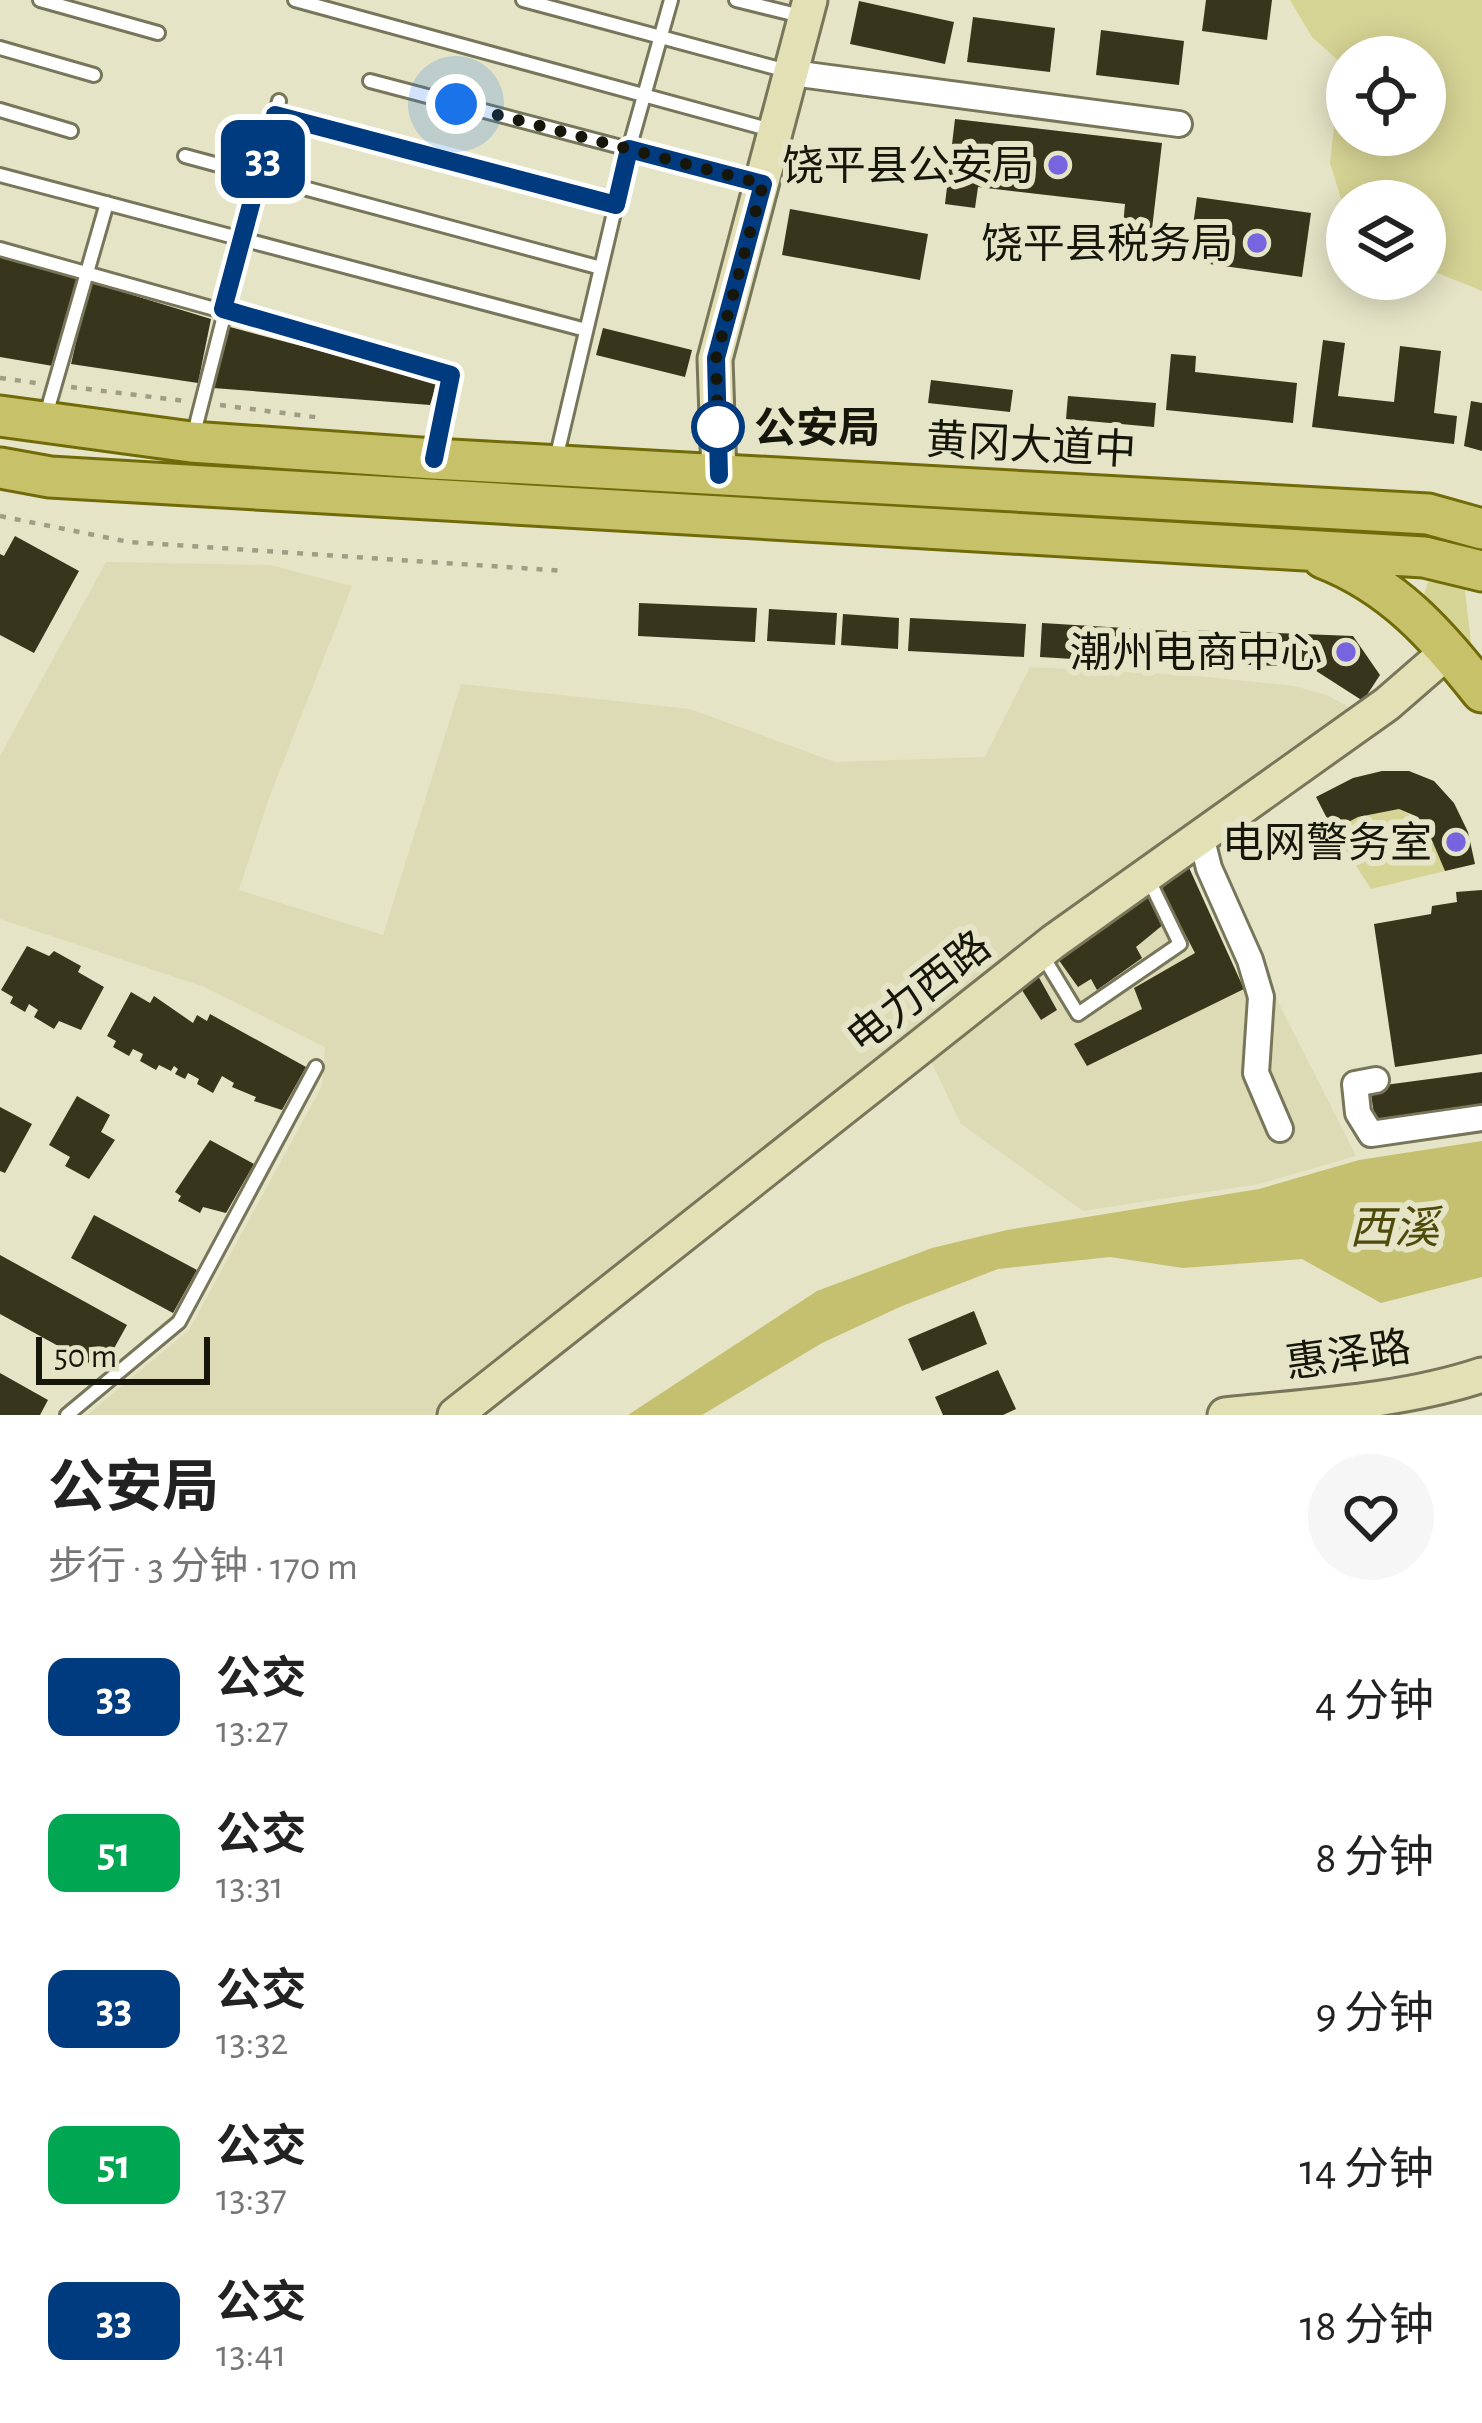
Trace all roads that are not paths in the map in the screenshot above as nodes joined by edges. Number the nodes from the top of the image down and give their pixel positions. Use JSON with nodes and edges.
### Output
{"nodes":[{"id":1,"x":40,"y":0,"type":"edge"},
{"id":2,"x":296,"y":0,"type":"edge"},
{"id":3,"x":523,"y":0,"type":"edge"},
{"id":4,"x":671,"y":0,"type":"edge"},
{"id":5,"x":736,"y":0,"type":"edge"},
{"id":6,"x":807,"y":9,"type":"edge"},
{"id":7,"x":158,"y":34,"type":"dead end"},
{"id":8,"x":661,"y":38,"type":"junction"},
{"id":9,"x":0,"y":48,"type":"edge"},
{"id":10,"x":792,"y":73,"type":"junction"},
{"id":11,"x":94,"y":75,"type":"dead end"},
{"id":12,"x":370,"y":81,"type":"dead end"},
{"id":13,"x":644,"y":96,"type":"junction"},
{"id":14,"x":0,"y":110,"type":"edge"},
{"id":15,"x":1179,"y":124,"type":"dead end"},
{"id":16,"x":71,"y":131,"type":"dead end"},
{"id":17,"x":777,"y":131,"type":"junction"},
{"id":18,"x":629,"y":149,"type":"junction"},
{"id":19,"x":185,"y":156,"type":"dead end"},
{"id":20,"x":0,"y":175,"type":"edge"},
{"id":21,"x":259,"y":176,"type":"junction"},
{"id":22,"x":763,"y":184,"type":"junction"},
{"id":23,"x":107,"y":203,"type":"junction"},
{"id":24,"x":616,"y":205,"type":"junction"},
{"id":25,"x":242,"y":238,"type":"junction"},
{"id":26,"x":0,"y":249,"type":"edge"},
{"id":27,"x":601,"y":268,"type":"junction"},
{"id":28,"x":87,"y":275,"type":"junction"},
{"id":29,"x":223,"y":309,"type":"junction"},
{"id":30,"x":586,"y":330,"type":"junction"},
{"id":31,"x":0,"y":416,"type":"edge"},
{"id":32,"x":43,"y":424,"type":"junction"},
{"id":33,"x":191,"y":442,"type":"junction"},
{"id":34,"x":434,"y":459,"type":"junction"},
{"id":35,"x":555,"y":466,"type":"junction"},
{"id":36,"x":0,"y":469,"type":"edge"},
{"id":37,"x":719,"y":475,"type":"junction"},
{"id":38,"x":1482,"y":509,"type":"edge"},
{"id":39,"x":1428,"y":514,"type":"junction"},
{"id":40,"x":1482,"y":529,"type":"edge"},
{"id":41,"x":1301,"y":550,"type":"junction"},
{"id":42,"x":1482,"y":571,"type":"edge"},
{"id":43,"x":1448,"y":651,"type":"junction"},
{"id":44,"x":1482,"y":692,"type":"edge"},
{"id":45,"x":1202,"y":836,"type":"junction"},
{"id":46,"x":1147,"y":875,"type":"junction"},
{"id":47,"x":1040,"y":952,"type":"junction"},
{"id":48,"x":316,"y":1067,"type":"dead end"},
{"id":49,"x":1376,"y":1080,"type":"dead end"},
{"id":50,"x":1482,"y":1118,"type":"edge"},
{"id":51,"x":1280,"y":1129,"type":"dead end"},
{"id":52,"x":1482,"y":1375,"type":"edge"},
{"id":53,"x":67,"y":1415,"type":"edge"},
{"id":54,"x":455,"y":1415,"type":"edge"},
{"id":55,"x":1225,"y":1415,"type":"edge"}],
"edges":[{"from":1,"to":7,"type":"lane"},
{"from":2,"to":13,"type":"lane"},
{"from":3,"to":8,"type":"lane"},
{"from":4,"to":8,"type":"lane"},
{"from":5,"to":6,"type":"lane"},
{"from":6,"to":10,"type":"street"},
{"from":8,"to":10,"type":"lane"},
{"from":8,"to":13,"type":"lane"},
{"from":9,"to":11,"type":"lane"},
{"from":10,"to":15,"type":"street"},
{"from":10,"to":17,"type":"street"},
{"from":12,"to":18,"type":"lane"},
{"from":13,"to":17,"type":"lane"},
{"from":13,"to":18,"type":"lane"},
{"from":14,"to":16,"type":"lane"},
{"from":17,"to":22,"type":"street"},
{"from":18,"to":22,"type":"lane"},
{"from":18,"to":24,"type":"lane"},
{"from":19,"to":21,"type":"lane"},
{"from":20,"to":23,"type":"lane"},
{"from":21,"to":24,"type":"lane"},
{"from":21,"to":25,"type":"lane"},
{"from":21,"to":27,"type":"lane"},
{"from":22,"to":37,"type":"street"},
{"from":23,"to":25,"type":"lane"},
{"from":23,"to":28,"type":"lane"},
{"from":24,"to":27,"type":"lane"},
{"from":25,"to":29,"type":"lane"},
{"from":25,"to":30,"type":"lane"},
{"from":26,"to":28,"type":"lane"},
{"from":27,"to":30,"type":"lane"},
{"from":28,"to":29,"type":"lane"},
{"from":28,"to":32,"type":"lane"},
{"from":29,"to":33,"type":"lane"},
{"from":29,"to":34,"type":"lane"},
{"from":30,"to":35,"type":"lane"},
{"from":31,"to":32,"type":"main road","name":"黄冈大道中"},
{"from":32,"to":33,"type":"main road","name":"黄冈大道中"},
{"from":33,"to":34,"type":"main road","name":"黄冈大道中"},
{"from":34,"to":35,"type":"main road","name":"黄冈大道中"},
{"from":35,"to":37,"type":"main road","name":"黄冈大道中"},
{"from":36,"to":41,"type":"main road"},
{"from":37,"to":39,"type":"main road","name":"黄冈大道中"},
{"from":38,"to":39,"type":"main road"},
{"from":39,"to":40,"type":"main road","name":"黄冈大道中"},
{"from":41,"to":42,"type":"main road"},
{"from":41,"to":43,"type":"main road"},
{"from":43,"to":44,"type":"main road"},
{"from":43,"to":45,"type":"street","name":"电力西路"},
{"from":45,"to":46,"type":"street","name":"电力西路"},
{"from":45,"to":51,"type":"street"},
{"from":46,"to":47,"type":"street","name":"电力西路"},
{"from":46,"to":47,"type":"lane"},
{"from":47,"to":54,"type":"street","name":"电力西路"},
{"from":48,"to":53,"type":"lane"},
{"from":49,"to":50,"type":"street"},
{"from":52,"to":55,"type":"street","name":"惠泽路"}]}
